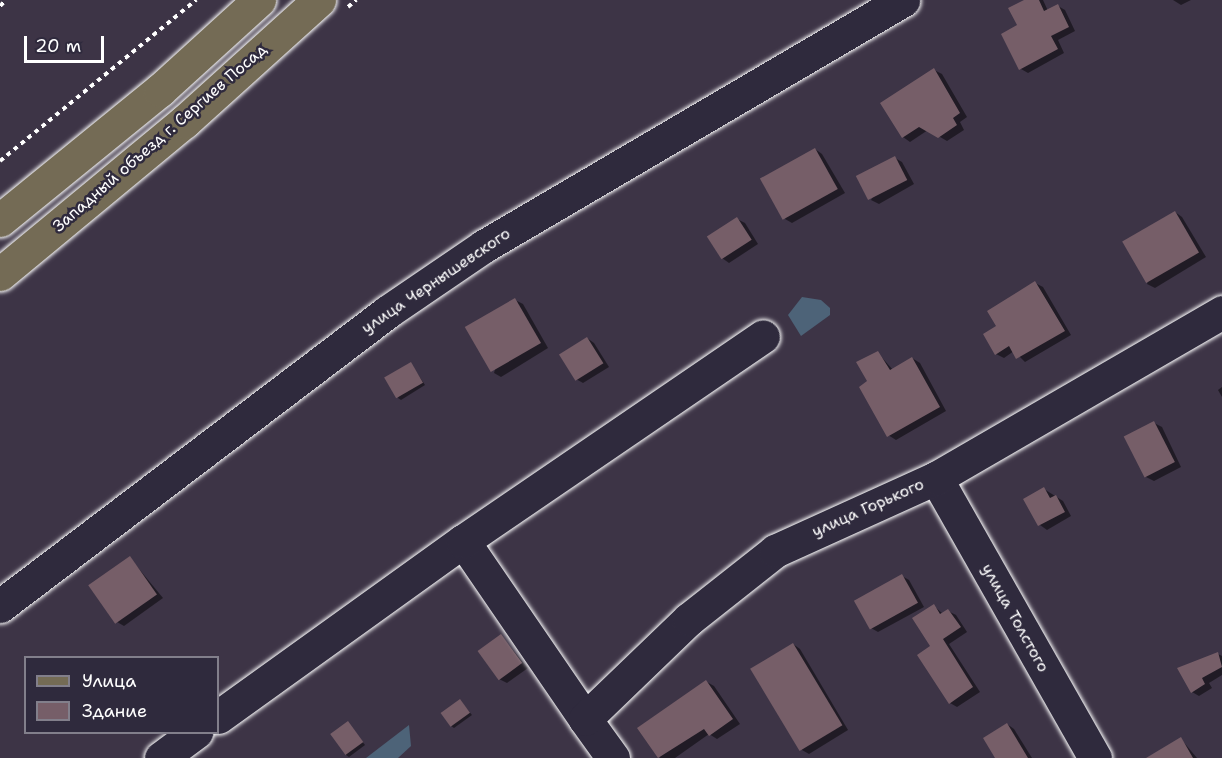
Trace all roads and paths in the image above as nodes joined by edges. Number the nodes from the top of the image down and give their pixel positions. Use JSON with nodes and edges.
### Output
{"nodes":[{"id":1,"x":6,"y":0,"type":"edge"},
{"id":2,"x":196,"y":0,"type":"edge"},
{"id":3,"x":260,"y":0,"type":"edge"},
{"id":4,"x":319,"y":0,"type":"edge"},
{"id":5,"x":903,"y":0,"type":"edge"},
{"id":6,"x":0,"y":6,"type":"edge"},
{"id":7,"x":0,"y":161,"type":"edge"},
{"id":8,"x":0,"y":220,"type":"edge"},
{"id":9,"x":0,"y":274,"type":"edge"},
{"id":10,"x":1222,"y":312,"type":"edge"},
{"id":11,"x":763,"y":336,"type":"dead end"},
{"id":12,"x":936,"y":478,"type":"junction"},
{"id":13,"x":463,"y":541,"type":"junction"},
{"id":14,"x":0,"y":606,"type":"edge"},
{"id":15,"x":219,"y":716,"type":"edge"},
{"id":16,"x":585,"y":719,"type":"junction"},
{"id":17,"x":193,"y":734,"type":"edge"},
{"id":18,"x":161,"y":758,"type":"edge"},
{"id":19,"x":613,"y":758,"type":"edge"},
{"id":20,"x":1095,"y":758,"type":"edge"}],
"edges":[{"from":1,"to":6,"type":"path"},
{"from":2,"to":7,"type":"path"},
{"from":3,"to":8,"type":"main road"},
{"from":4,"to":9,"type":"main road","name":"Западный объезд г. Сергиев Посад"},
{"from":5,"to":14,"type":"street","name":"улица Чернышевского"},
{"from":10,"to":12,"type":"street","name":"улица Горького"},
{"from":11,"to":13,"type":"street"},
{"from":12,"to":16,"type":"street","name":"улица Горького"},
{"from":12,"to":20,"type":"street","name":"улица Толстого"},
{"from":13,"to":15,"type":"street"},
{"from":13,"to":16,"type":"street"},
{"from":16,"to":19,"type":"street"},
{"from":17,"to":18,"type":"street"}]}
